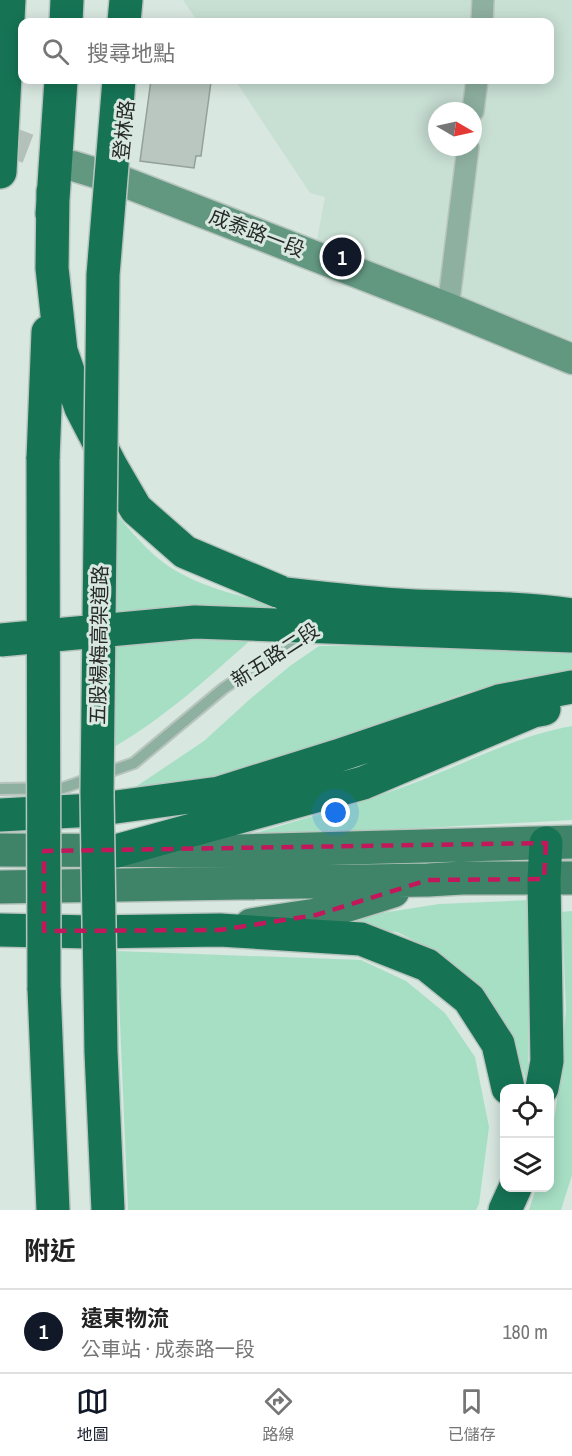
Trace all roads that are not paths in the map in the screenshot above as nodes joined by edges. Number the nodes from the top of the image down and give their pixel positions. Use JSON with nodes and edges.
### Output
{"nodes":[{"id":1,"x":9,"y":0,"type":"edge"},
{"id":2,"x":67,"y":0,"type":"edge"},
{"id":3,"x":126,"y":0,"type":"edge"},
{"id":4,"x":137,"y":0,"type":"edge"},
{"id":5,"x":483,"y":0,"type":"edge"},
{"id":6,"x":66,"y":18,"type":"edge"},
{"id":7,"x":124,"y":18,"type":"edge"},
{"id":8,"x":135,"y":18,"type":"edge"},
{"id":9,"x":482,"y":18,"type":"edge"},
{"id":10,"x":62,"y":84,"type":"edge"},
{"id":11,"x":119,"y":84,"type":"edge"},
{"id":12,"x":129,"y":84,"type":"edge"},
{"id":13,"x":476,"y":84,"type":"edge"},
{"id":14,"x":474,"y":102,"type":"edge"},
{"id":15,"x":467,"y":156,"type":"edge"},
{"id":16,"x":0,"y":172,"type":"edge"},
{"id":17,"x":63,"y":179,"type":"junction"},
{"id":18,"x":119,"y":180,"type":"junction"},
{"id":19,"x":448,"y":308,"type":"junction"},
{"id":20,"x":572,"y":359,"type":"edge"},
{"id":21,"x":375,"y":590,"type":"dead end"},
{"id":22,"x":503,"y":597,"type":"dead end"},
{"id":23,"x":572,"y":606,"type":"edge"},
{"id":24,"x":572,"y":615,"type":"edge"},
{"id":25,"x":572,"y":636,"type":"edge"},
{"id":26,"x":0,"y":640,"type":"edge"},
{"id":27,"x":572,"y":687,"type":"edge"},
{"id":28,"x":572,"y":704,"type":"edge"},
{"id":29,"x":0,"y":789,"type":"edge"},
{"id":30,"x":0,"y":815,"type":"edge"},
{"id":31,"x":559,"y":843,"type":"edge"},
{"id":32,"x":0,"y":850,"type":"edge"},
{"id":33,"x":116,"y":851,"type":"junction"},
{"id":34,"x":558,"y":878,"type":"edge"},
{"id":35,"x":429,"y":880,"type":"junction"},
{"id":36,"x":0,"y":887,"type":"edge"},
{"id":37,"x":0,"y":930,"type":"edge"},
{"id":38,"x":220,"y":930,"type":"junction"},
{"id":39,"x":507,"y":1084,"type":"edge"},
{"id":40,"x":543,"y":1084,"type":"edge"},
{"id":41,"x":507,"y":1192,"type":"edge"},
{"id":42,"x":513,"y":1192,"type":"edge"},
{"id":43,"x":53,"y":1210,"type":"edge"},
{"id":44,"x":108,"y":1210,"type":"edge"},
{"id":45,"x":505,"y":1210,"type":"edge"}],
"edges":[{"from":1,"to":16,"type":"highway"},
{"from":2,"to":6,"type":"highway"},
{"from":3,"to":7,"type":"highway"},
{"from":4,"to":8,"type":"street"},
{"from":5,"to":9,"type":"street"},
{"from":10,"to":17,"type":"highway"},
{"from":11,"to":44,"type":"highway","name":"五股楊梅高架道路","bridge":true},
{"from":12,"to":18,"type":"street","name":"登林路"},
{"from":13,"to":14,"type":"street"},
{"from":15,"to":19,"type":"street"},
{"from":17,"to":18,"type":"main road","name":"成泰路一段"},
{"from":17,"to":24,"type":"highway","bridge":true},
{"from":17,"to":43,"type":"highway","bridge":true},
{"from":18,"to":19,"type":"main road","name":"成泰路一段"},
{"from":19,"to":20,"type":"main road","name":"成泰路一段"},
{"from":21,"to":29,"type":"lane","name":"新五路二段"},
{"from":22,"to":23,"type":"lane"},
{"from":25,"to":26,"type":"highway","bridge":true},
{"from":27,"to":30,"type":"highway"},
{"from":28,"to":33,"type":"highway"},
{"from":31,"to":33,"type":"main road"},
{"from":31,"to":34,"type":"highway"},
{"from":32,"to":33,"type":"main road"},
{"from":34,"to":35,"type":"main road"},
{"from":34,"to":40,"type":"highway"},
{"from":35,"to":36,"type":"main road"},
{"from":35,"to":38,"type":"main road"},
{"from":37,"to":38,"type":"highway"},
{"from":38,"to":39,"type":"highway"},
{"from":41,"to":45,"type":"highway"},
{"from":42,"to":45,"type":"highway"}]}
